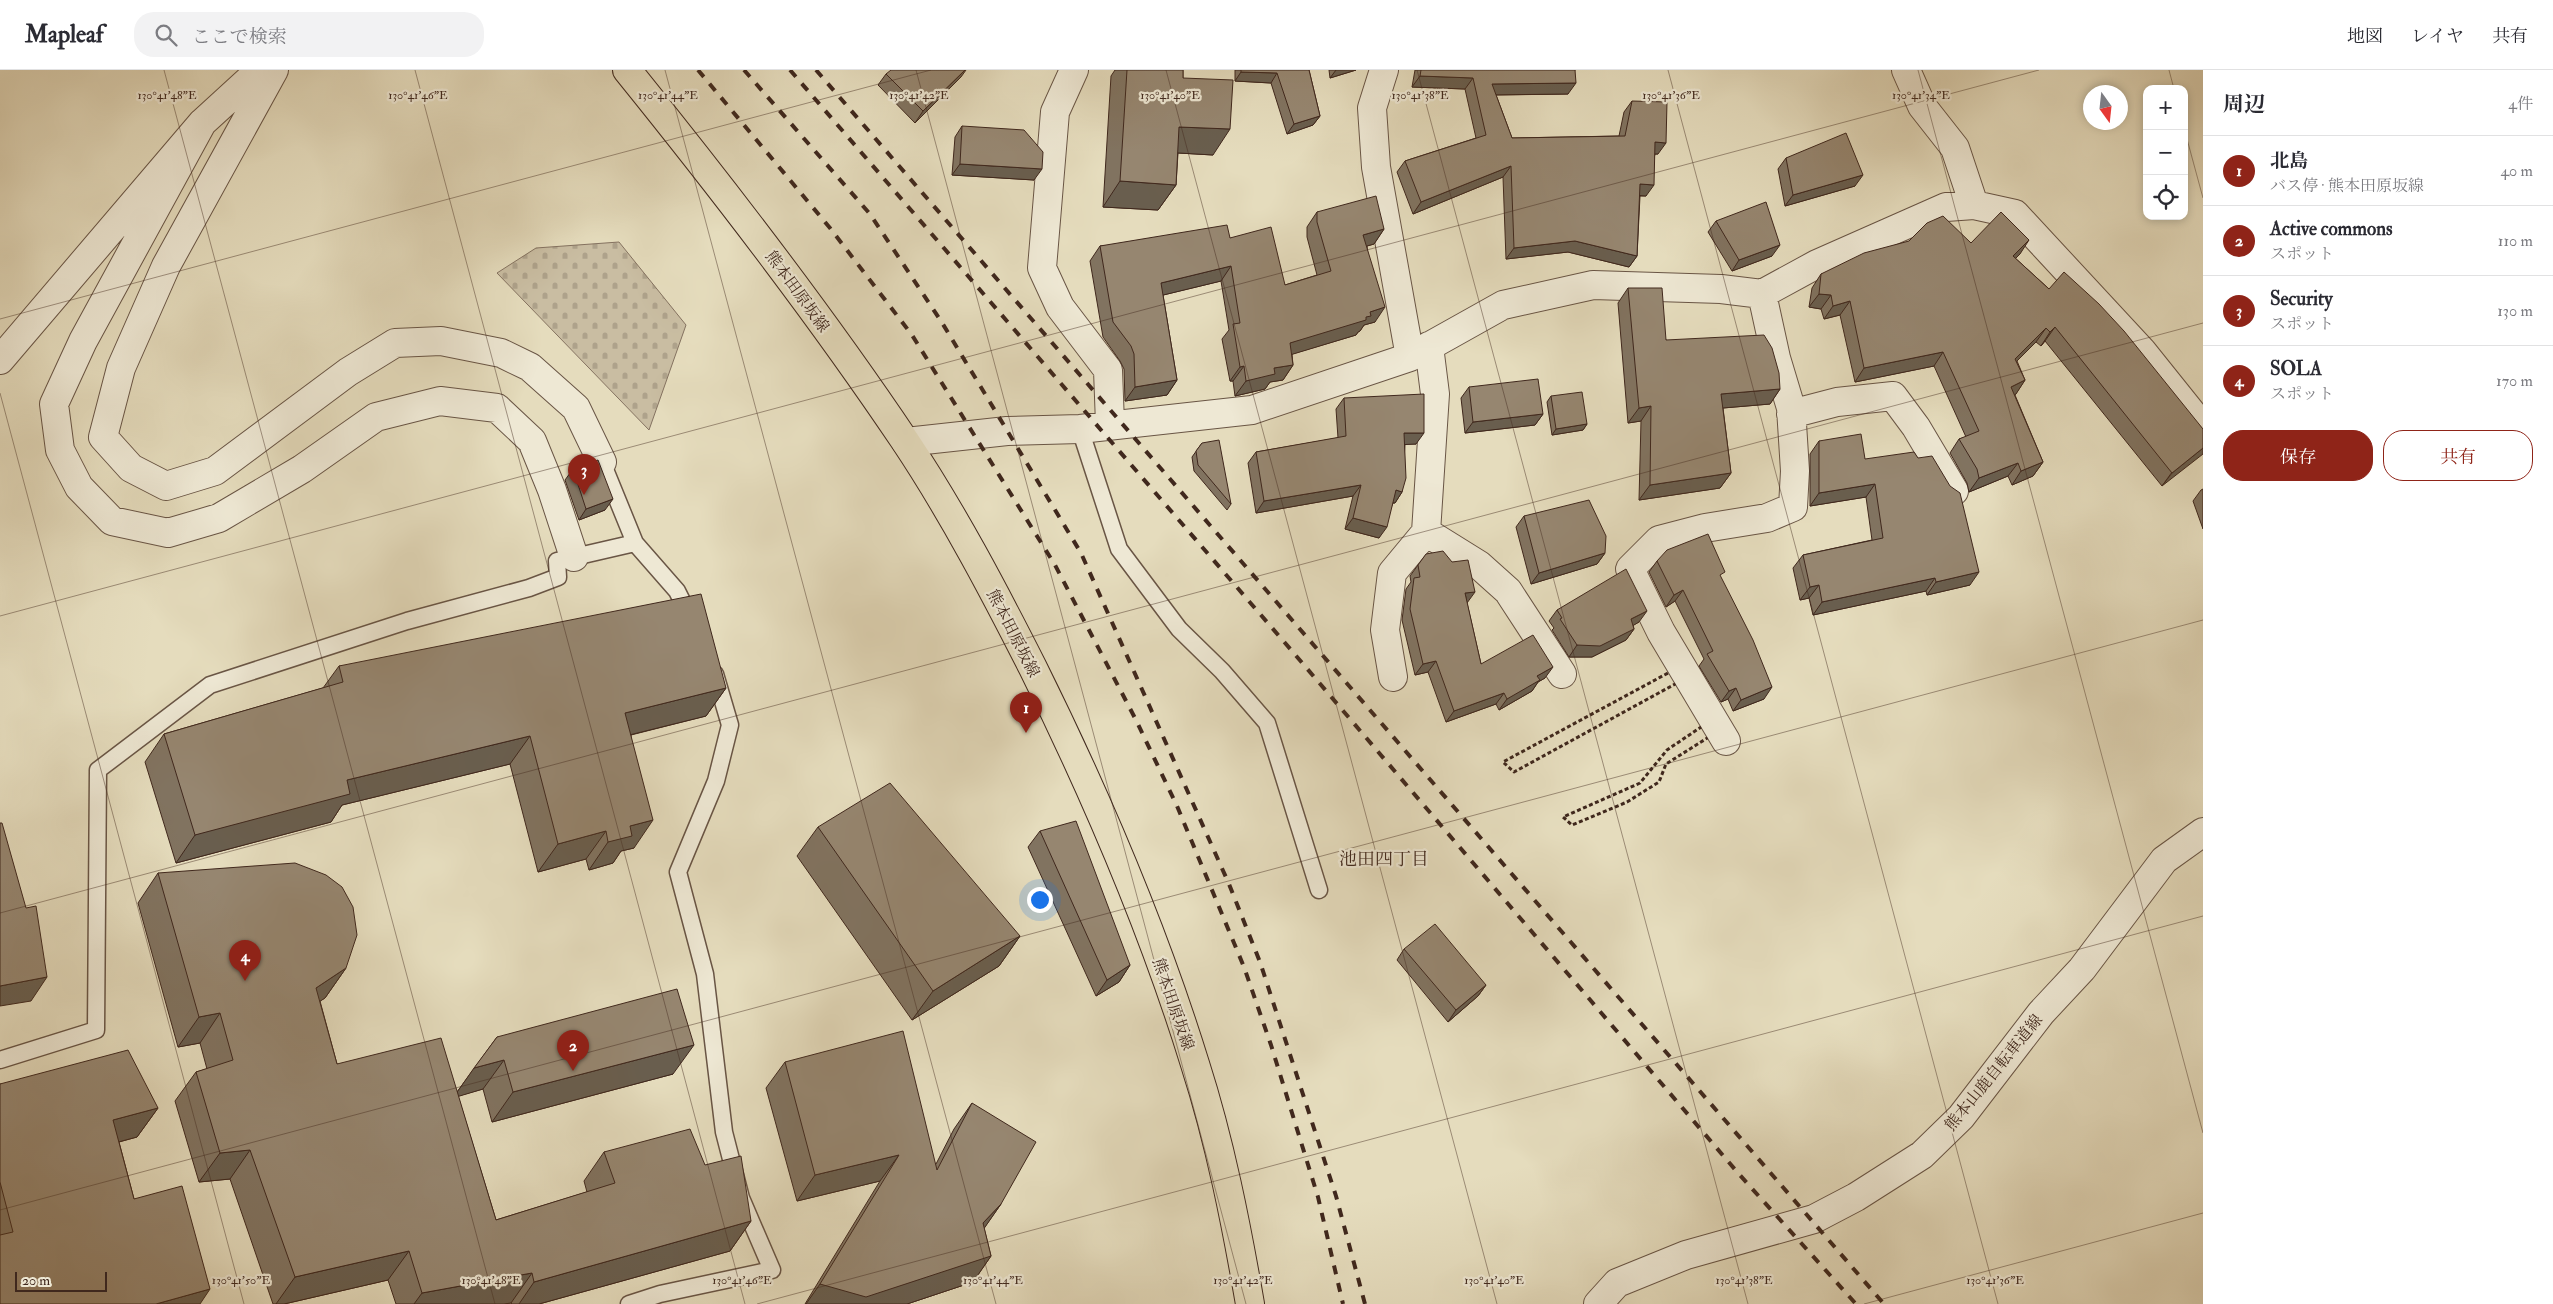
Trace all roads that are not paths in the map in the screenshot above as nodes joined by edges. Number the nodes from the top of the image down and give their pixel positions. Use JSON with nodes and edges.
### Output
{"nodes":[{"id":1,"x":260,"y":70,"type":"edge"},
{"id":2,"x":274,"y":70,"type":"edge"},
{"id":3,"x":627,"y":70,"type":"edge"},
{"id":4,"x":1074,"y":70,"type":"edge"},
{"id":5,"x":1384,"y":70,"type":"edge"},
{"id":6,"x":1906,"y":70,"type":"edge"},
{"id":7,"x":202,"y":123,"type":"junction"},
{"id":8,"x":1974,"y":205,"type":"junction"},
{"id":9,"x":1762,"y":294,"type":"junction"},
{"id":10,"x":1419,"y":351,"type":"junction"},
{"id":11,"x":0,"y":360,"type":"edge"},
{"id":12,"x":1791,"y":414,"type":"junction"},
{"id":13,"x":1110,"y":424,"type":"junction"},
{"id":14,"x":2203,"y":427,"type":"edge"},
{"id":15,"x":1080,"y":429,"type":"junction"},
{"id":16,"x":906,"y":442,"type":"junction"},
{"id":17,"x":602,"y":462,"type":"joint"},
{"id":18,"x":1954,"y":491,"type":"edge"},
{"id":19,"x":1426,"y":532,"type":"junction"},
{"id":20,"x":635,"y":543,"type":"junction"},
{"id":21,"x":574,"y":557,"type":"junction"},
{"id":22,"x":698,"y":634,"type":"edge"},
{"id":23,"x":711,"y":660,"type":"edge"},
{"id":24,"x":1562,"y":674,"type":"dead end"},
{"id":25,"x":1393,"y":677,"type":"dead end"},
{"id":26,"x":1720,"y":730,"type":"road end"},
{"id":27,"x":2203,"y":832,"type":"edge"},
{"id":28,"x":1319,"y":890,"type":"dead end"},
{"id":29,"x":0,"y":1060,"type":"edge"},
{"id":30,"x":629,"y":1304,"type":"edge"},
{"id":31,"x":1250,"y":1304,"type":"edge"},
{"id":32,"x":1598,"y":1304,"type":"edge"}],
"edges":[{"from":1,"to":7,"type":"street"},
{"from":2,"to":17,"type":"street"},
{"from":3,"to":16,"type":"main road","name":"熊本田原坂線"},
{"from":4,"to":13,"type":"street"},
{"from":5,"to":10,"type":"street"},
{"from":6,"to":8,"type":"street"},
{"from":7,"to":11,"type":"street"},
{"from":7,"to":21,"type":"street"},
{"from":8,"to":9,"type":"street"},
{"from":8,"to":14,"type":"street"},
{"from":9,"to":10,"type":"street"},
{"from":9,"to":12,"type":"street"},
{"from":10,"to":13,"type":"street"},
{"from":10,"to":19,"type":"street"},
{"from":12,"to":18,"type":"street"},
{"from":12,"to":26,"type":"street"},
{"from":13,"to":15,"type":"street"},
{"from":15,"to":16,"type":"street"},
{"from":15,"to":28,"type":"lane"},
{"from":16,"to":31,"type":"main road","name":"熊本田原坂線"},
{"from":17,"to":20,"type":"lane"},
{"from":19,"to":24,"type":"street"},
{"from":19,"to":25,"type":"street"},
{"from":20,"to":21,"type":"lane"},
{"from":20,"to":22,"type":"lane"},
{"from":21,"to":29,"type":"lane"},
{"from":23,"to":30,"type":"lane"},
{"from":27,"to":32,"type":"street","name":"熊本山鹿自転車道線"}]}
